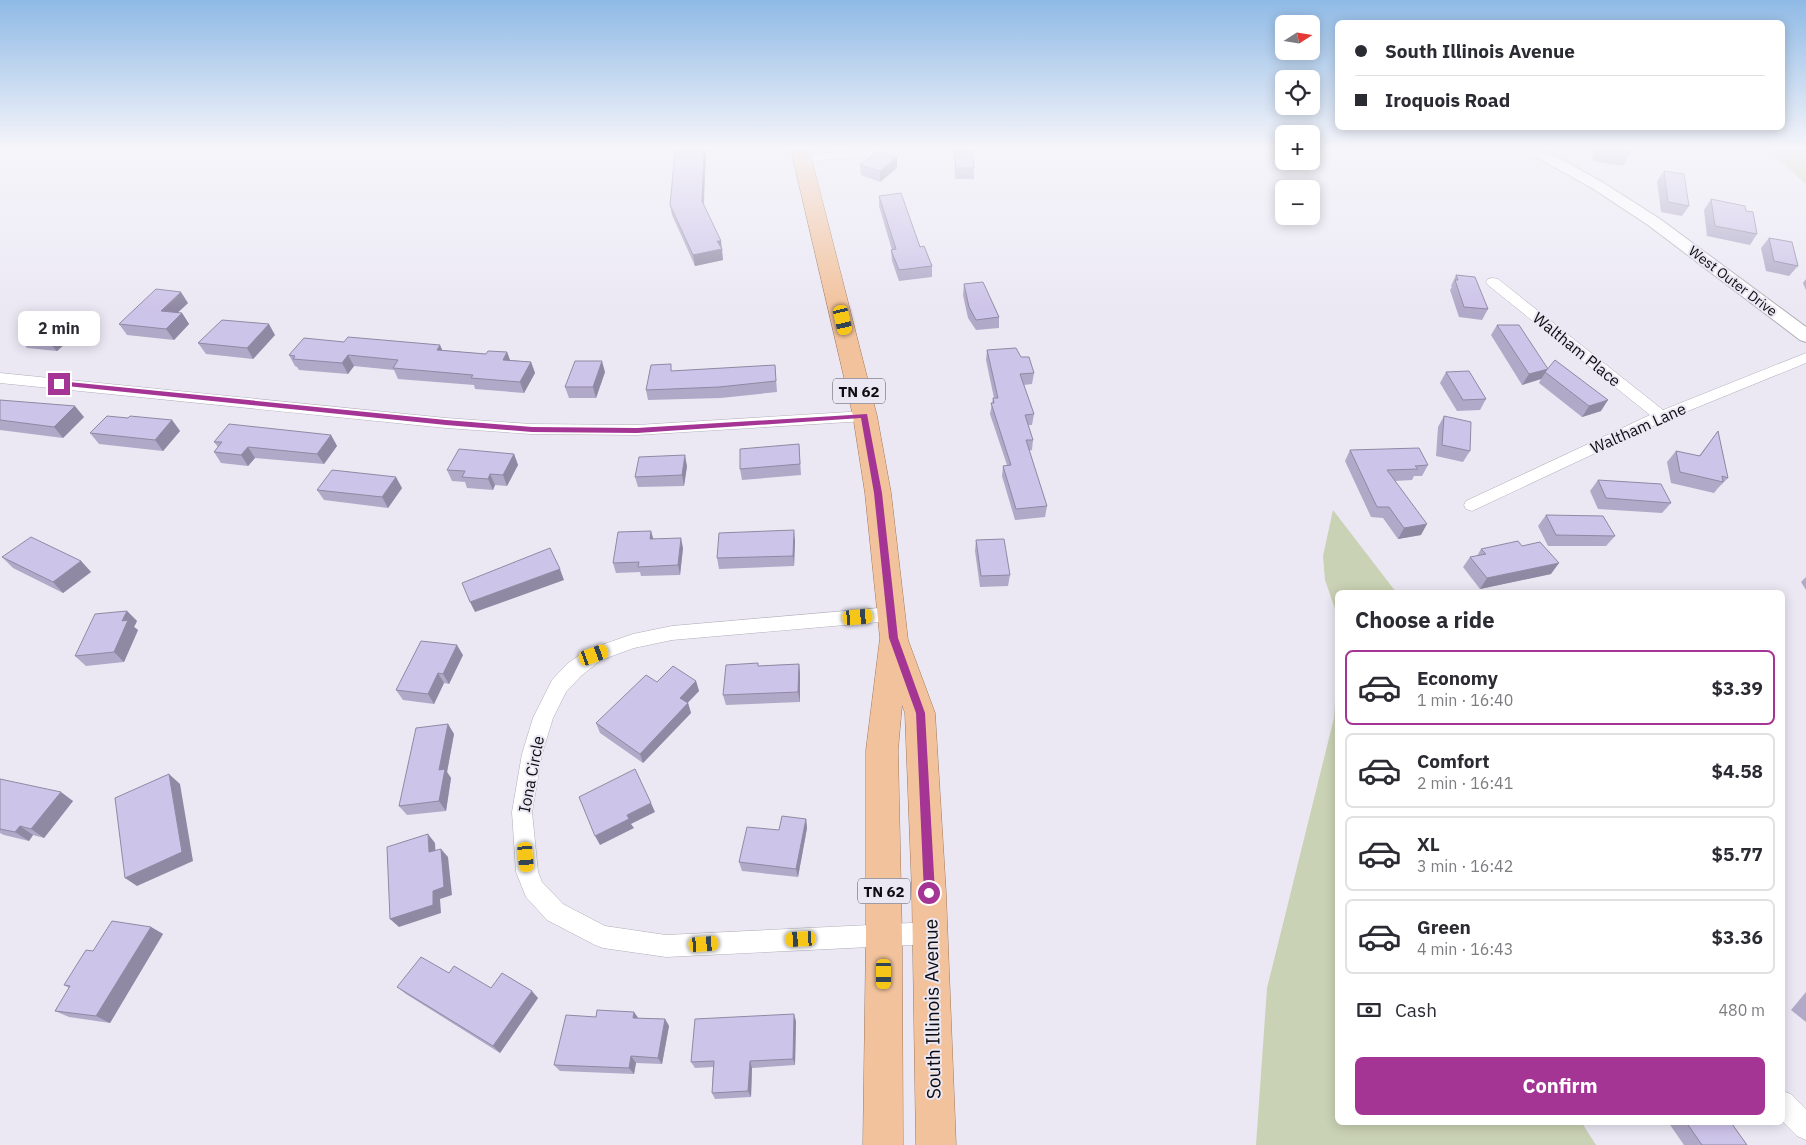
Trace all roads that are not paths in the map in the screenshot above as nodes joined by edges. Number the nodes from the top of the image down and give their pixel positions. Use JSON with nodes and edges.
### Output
{"nodes":[{"id":1,"x":813,"y":202,"type":"edge"},
{"id":2,"x":1624,"y":202,"type":"edge"},
{"id":3,"x":1493,"y":282,"type":"dead end"},
{"id":4,"x":1806,"y":336,"type":"edge"},
{"id":5,"x":1806,"y":358,"type":"edge"},
{"id":6,"x":7,"y":378,"type":"edge"},
{"id":7,"x":0,"y":392,"type":"edge"},
{"id":8,"x":864,"y":416,"type":"junction"},
{"id":9,"x":1661,"y":416,"type":"junction"},
{"id":10,"x":1472,"y":505,"type":"dead end"},
{"id":11,"x":892,"y":626,"type":"junction"},
{"id":12,"x":931,"y":933,"type":"junction"},
{"id":13,"x":884,"y":936,"type":"junction"},
{"id":14,"x":1785,"y":1106,"type":"edge"},
{"id":15,"x":1806,"y":1127,"type":"edge"},
{"id":16,"x":883,"y":1145,"type":"edge"},
{"id":17,"x":936,"y":1145,"type":"edge"}],
"edges":[{"from":1,"to":8,"type":"highway","number":"TN 62"},
{"from":2,"to":4,"type":"street","name":"West Outer Drive"},
{"from":3,"to":9,"type":"street","name":"Waltham Place"},
{"from":5,"to":9,"type":"street","name":"Waltham Lane"},
{"from":6,"to":7,"type":"street"},
{"from":6,"to":8,"type":"street"},
{"from":8,"to":11,"type":"highway","number":"TN 62"},
{"from":9,"to":10,"type":"street","name":"Waltham Lane"},
{"from":11,"to":12,"type":"highway","name":"South Illinois Avenue","number":"TN 62"},
{"from":11,"to":13,"type":"highway","number":"TN 62"},
{"from":11,"to":13,"type":"street","name":"Iona Circle"},
{"from":12,"to":13,"type":"street","name":"Iona Circle"},
{"from":12,"to":17,"type":"highway","name":"South Illinois Avenue","number":"TN 62"},
{"from":13,"to":16,"type":"highway","number":"TN 62"},
{"from":14,"to":15,"type":"street"}]}
